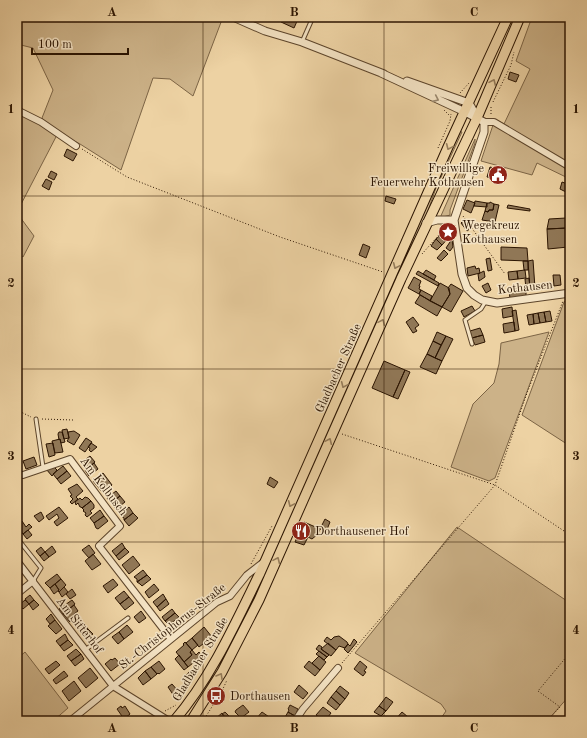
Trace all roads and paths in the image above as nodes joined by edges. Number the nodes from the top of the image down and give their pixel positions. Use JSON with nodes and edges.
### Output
{"nodes":[{"id":1,"x":233,"y":17,"type":"edge"},
{"id":2,"x":313,"y":17,"type":"edge"},
{"id":3,"x":508,"y":17,"type":"edge"},
{"id":4,"x":520,"y":17,"type":"edge"},
{"id":5,"x":302,"y":42,"type":"junction"},
{"id":6,"x":381,"y":73,"type":"junction"},
{"id":7,"x":469,"y":102,"type":"junction"},
{"id":8,"x":491,"y":106,"type":"dead end"},
{"id":9,"x":440,"y":108,"type":"dead end"},
{"id":10,"x":17,"y":110,"type":"edge"},
{"id":11,"x":465,"y":112,"type":"junction"},
{"id":12,"x":480,"y":120,"type":"junction"},
{"id":13,"x":492,"y":121,"type":"junction"},
{"id":14,"x":450,"y":122,"type":"dead end"},
{"id":15,"x":76,"y":146,"type":"joint"},
{"id":16,"x":570,"y":167,"type":"edge"},
{"id":17,"x":457,"y":208,"type":"junction"},
{"id":18,"x":451,"y":220,"type":"junction"},
{"id":19,"x":426,"y":224,"type":"junction"},
{"id":20,"x":420,"y":256,"type":"dead end"},
{"id":21,"x":386,"y":273,"type":"dead end"},
{"id":22,"x":505,"y":274,"type":"dead end"},
{"id":23,"x":570,"y":293,"type":"edge"},
{"id":24,"x":562,"y":294,"type":"junction"},
{"id":25,"x":486,"y":301,"type":"junction"},
{"id":26,"x":472,"y":344,"type":"dead end"},
{"id":27,"x":17,"y":410,"type":"edge"},
{"id":28,"x":36,"y":419,"type":"junction"},
{"id":29,"x":73,"y":420,"type":"dead end"},
{"id":30,"x":340,"y":433,"type":"dead end"},
{"id":31,"x":44,"y":467,"type":"junction"},
{"id":32,"x":23,"y":476,"type":"dead end"},
{"id":33,"x":495,"y":485,"type":"junction"},
{"id":34,"x":570,"y":535,"type":"edge"},
{"id":35,"x":17,"y":538,"type":"edge"},
{"id":36,"x":266,"y":560,"type":"junction"},
{"id":37,"x":17,"y":561,"type":"edge"},
{"id":38,"x":33,"y":581,"type":"junction"},
{"id":39,"x":17,"y":594,"type":"edge"},
{"id":40,"x":128,"y":618,"type":"dead end"},
{"id":41,"x":171,"y":639,"type":"junction"},
{"id":42,"x":85,"y":650,"type":"junction"},
{"id":43,"x":570,"y":656,"type":"edge"},
{"id":44,"x":338,"y":668,"type":"joint"},
{"id":45,"x":113,"y":686,"type":"junction"},
{"id":46,"x":206,"y":716,"type":"dead end"},
{"id":47,"x":70,"y":721,"type":"edge"},
{"id":48,"x":169,"y":721,"type":"edge"},
{"id":49,"x":174,"y":721,"type":"edge"},
{"id":50,"x":191,"y":721,"type":"edge"},
{"id":51,"x":213,"y":721,"type":"edge"},
{"id":52,"x":295,"y":721,"type":"edge"},
{"id":53,"x":548,"y":721,"type":"edge"}],
"edges":[{"from":1,"to":5,"type":"street"},
{"from":2,"to":5,"type":"lane"},
{"from":3,"to":7,"type":"main road","name":"Gladbacher Straße"},
{"from":12,"to":4,"type":"main road","name":"Gladbacher Straße","one_way":true},
{"from":5,"to":6,"type":"street"},
{"from":6,"to":7,"type":"street"},
{"from":6,"to":11,"type":"street","one_way":true},
{"from":7,"to":11,"type":"main road","name":"Gladbacher Straße"},
{"from":7,"to":12,"type":"street"},
{"from":8,"to":13,"type":"path"},
{"from":9,"to":14,"type":"path"},
{"from":10,"to":15,"type":"street"},
{"from":11,"to":12,"type":"street"},
{"from":11,"to":36,"type":"main road","name":"Gladbacher Straße","one_way":true},
{"from":12,"to":13,"type":"street"},
{"from":12,"to":17,"type":"street","name":"Kothausen"},
{"from":12,"to":19,"type":"main road","name":"Gladbacher Straße"},
{"from":13,"to":16,"type":"street"},
{"from":15,"to":21,"type":"path"},
{"from":17,"to":18,"type":"street","name":"Kothausen"},
{"from":17,"to":22,"type":"path"},
{"from":18,"to":19,"type":"street"},
{"from":18,"to":20,"type":"path"},
{"from":18,"to":25,"type":"street","name":"Kothausen"},
{"from":50,"to":19,"type":"main road","name":"Gladbacher Straße","one_way":true},
{"from":23,"to":24,"type":"street","name":"Kothausen"},
{"from":24,"to":25,"type":"street","name":"Kothausen"},
{"from":24,"to":33,"type":"path"},
{"from":25,"to":26,"type":"lane"},
{"from":27,"to":28,"type":"path"},
{"from":28,"to":29,"type":"path"},
{"from":28,"to":31,"type":"lane"},
{"from":30,"to":33,"type":"path"},
{"from":31,"to":32,"type":"street","name":"Am Kolbusch"},
{"from":31,"to":41,"type":"street","name":"Am Kolbusch"},
{"from":33,"to":34,"type":"path"},
{"from":33,"to":44,"type":"path"},
{"from":35,"to":38,"type":"lane"},
{"from":36,"to":41,"type":"street","name":"St.-Christophorus-Straße"},
{"from":36,"to":49,"type":"main road","name":"Gladbacher Straße"},
{"from":37,"to":38,"type":"street","name":"Am Sitterhof"},
{"from":38,"to":39,"type":"street"},
{"from":38,"to":42,"type":"street","name":"Am Sitterhof"},
{"from":40,"to":42,"type":"lane"},
{"from":41,"to":45,"type":"street","name":"St.-Christophorus-Straße"},
{"from":42,"to":45,"type":"street","name":"Am Sitterhof"},
{"from":43,"to":53,"type":"path"},
{"from":44,"to":52,"type":"street"},
{"from":45,"to":47,"type":"street","name":"St.-Christophorus-Straße"},
{"from":45,"to":48,"type":"street","name":"Am Sitterhof"},
{"from":46,"to":51,"type":"path"}]}
